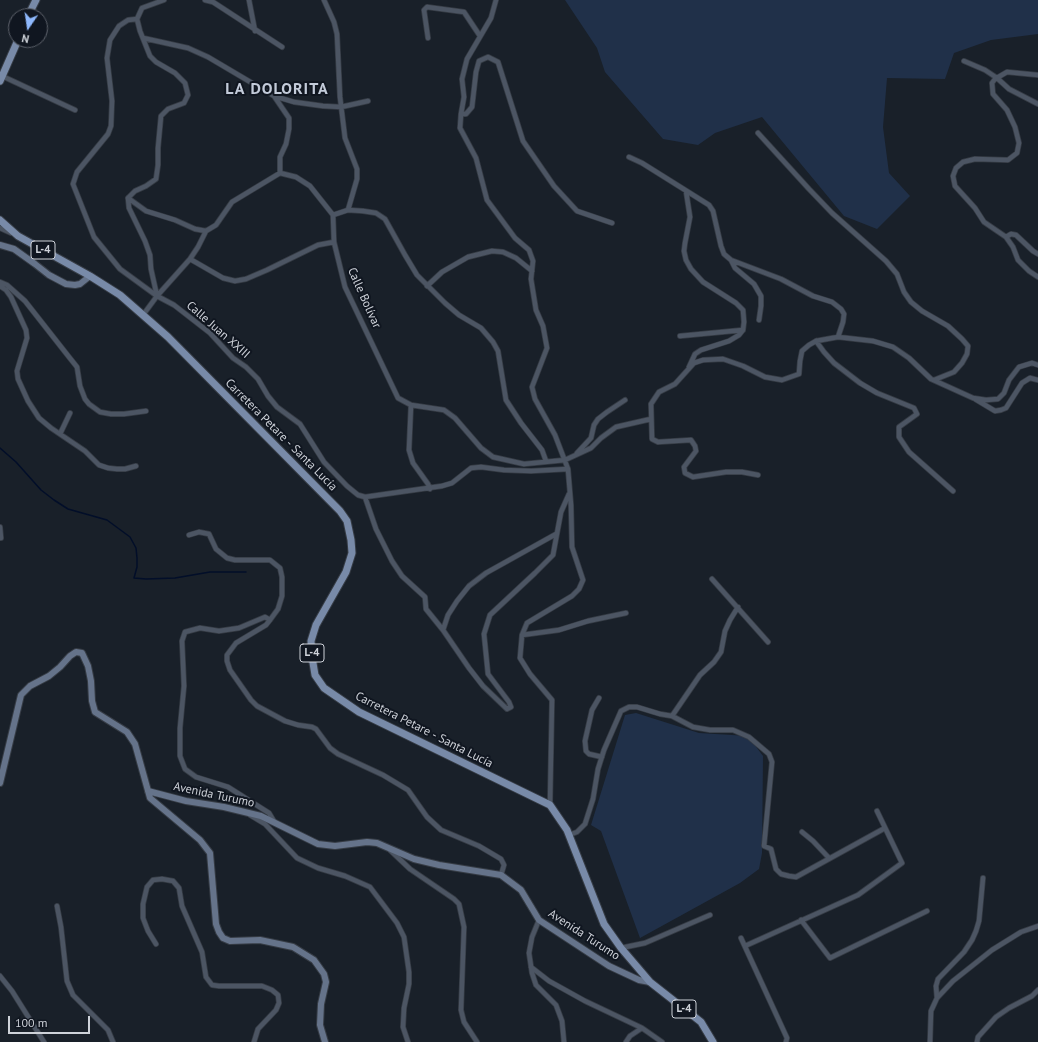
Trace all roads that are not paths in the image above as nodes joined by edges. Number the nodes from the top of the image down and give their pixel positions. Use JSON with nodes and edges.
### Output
{"nodes":[{"id":1,"x":164,"y":0,"type":"edge"},
{"id":2,"x":205,"y":0,"type":"edge"},
{"id":3,"x":249,"y":0,"type":"edge"},
{"id":4,"x":324,"y":0,"type":"edge"},
{"id":5,"x":496,"y":0,"type":"edge"},
{"id":6,"x":137,"y":19,"type":"junction"},
{"id":7,"x":255,"y":31,"type":"junction"},
{"id":8,"x":480,"y":36,"type":"junction"},
{"id":9,"x":143,"y":38,"type":"junction"},
{"id":10,"x":428,"y":38,"type":"dead end"},
{"id":11,"x":282,"y":47,"type":"dead end"},
{"id":12,"x":15,"y":48,"type":"edge"},
{"id":13,"x":964,"y":61,"type":"dead end"},
{"id":14,"x":1038,"y":75,"type":"edge"},
{"id":15,"x":997,"y":78,"type":"junction"},
{"id":16,"x":1,"y":79,"type":"edge"},
{"id":17,"x":274,"y":96,"type":"junction"},
{"id":18,"x":368,"y":100,"type":"dead end"},
{"id":19,"x":1038,"y":104,"type":"edge"},
{"id":20,"x":341,"y":107,"type":"junction"},
{"id":21,"x":75,"y":110,"type":"dead end"},
{"id":22,"x":461,"y":114,"type":"junction"},
{"id":23,"x":758,"y":133,"type":"dead end"},
{"id":24,"x":629,"y":157,"type":"dead end"},
{"id":25,"x":280,"y":173,"type":"junction"},
{"id":26,"x":686,"y":191,"type":"junction"},
{"id":27,"x":128,"y":198,"type":"junction"},
{"id":28,"x":348,"y":210,"type":"junction"},
{"id":29,"x":333,"y":215,"type":"junction"},
{"id":30,"x":0,"y":220,"type":"edge"},
{"id":31,"x":612,"y":223,"type":"dead end"},
{"id":32,"x":0,"y":228,"type":"edge"},
{"id":33,"x":206,"y":231,"type":"junction"},
{"id":34,"x":18,"y":236,"type":"junction"},
{"id":35,"x":1006,"y":237,"type":"junction"},
{"id":36,"x":334,"y":242,"type":"junction"},
{"id":37,"x":0,"y":245,"type":"edge"},
{"id":38,"x":1038,"y":254,"type":"edge"},
{"id":39,"x":190,"y":259,"type":"junction"},
{"id":40,"x":731,"y":260,"type":"junction"},
{"id":41,"x":532,"y":271,"type":"junction"},
{"id":42,"x":90,"y":276,"type":"junction"},
{"id":43,"x":1038,"y":277,"type":"edge"},
{"id":44,"x":0,"y":282,"type":"edge"},
{"id":45,"x":0,"y":286,"type":"edge"},
{"id":46,"x":427,"y":286,"type":"junction"},
{"id":47,"x":157,"y":296,"type":"junction"},
{"id":48,"x":143,"y":315,"type":"junction"},
{"id":49,"x":759,"y":320,"type":"dead end"},
{"id":50,"x":743,"y":330,"type":"junction"},
{"id":51,"x":680,"y":336,"type":"dead end"},
{"id":52,"x":838,"y":337,"type":"junction"},
{"id":53,"x":816,"y":341,"type":"junction"},
{"id":54,"x":1038,"y":365,"type":"edge"},
{"id":55,"x":688,"y":369,"type":"junction"},
{"id":56,"x":934,"y":380,"type":"junction"},
{"id":57,"x":1038,"y":380,"type":"edge"},
{"id":58,"x":973,"y":398,"type":"junction"},
{"id":59,"x":625,"y":400,"type":"dead end"},
{"id":60,"x":411,"y":405,"type":"junction"},
{"id":61,"x":146,"y":411,"type":"dead end"},
{"id":62,"x":70,"y":413,"type":"dead end"},
{"id":63,"x":651,"y":419,"type":"junction"},
{"id":64,"x":60,"y":434,"type":"junction"},
{"id":65,"x":576,"y":454,"type":"junction"},
{"id":66,"x":565,"y":460,"type":"junction"},
{"id":67,"x":546,"y":461,"type":"junction"},
{"id":68,"x":136,"y":466,"type":"dead end"},
{"id":69,"x":568,"y":469,"type":"junction"},
{"id":70,"x":758,"y":475,"type":"dead end"},
{"id":71,"x":430,"y":489,"type":"junction"},
{"id":72,"x":953,"y":491,"type":"dead end"},
{"id":73,"x":570,"y":492,"type":"junction"},
{"id":74,"x":365,"y":497,"type":"junction"},
{"id":75,"x":0,"y":527,"type":"edge"},
{"id":76,"x":556,"y":534,"type":"junction"},
{"id":77,"x":189,"y":535,"type":"dead end"},
{"id":78,"x":1,"y":538,"type":"dead end"},
{"id":79,"x":712,"y":579,"type":"dead end"},
{"id":80,"x":738,"y":607,"type":"junction"},
{"id":81,"x":626,"y":613,"type":"dead end"},
{"id":82,"x":270,"y":620,"type":"junction"},
{"id":83,"x":443,"y":630,"type":"junction"},
{"id":84,"x":522,"y":635,"type":"junction"},
{"id":85,"x":768,"y":642,"type":"dead end"},
{"id":86,"x":599,"y":698,"type":"dead end"},
{"id":87,"x":672,"y":716,"type":"junction"},
{"id":88,"x":602,"y":757,"type":"junction"},
{"id":89,"x":0,"y":783,"type":"edge"},
{"id":90,"x":148,"y":791,"type":"junction"},
{"id":91,"x":550,"y":805,"type":"junction"},
{"id":92,"x":877,"y":811,"type":"dead end"},
{"id":93,"x":245,"y":812,"type":"junction"},
{"id":94,"x":276,"y":824,"type":"junction"},
{"id":95,"x":885,"y":828,"type":"junction"},
{"id":96,"x":802,"y":832,"type":"dead end"},
{"id":97,"x":569,"y":835,"type":"junction"},
{"id":98,"x":388,"y":848,"type":"junction"},
{"id":99,"x":829,"y":858,"type":"junction"},
{"id":100,"x":501,"y":875,"type":"junction"},
{"id":101,"x":983,"y":878,"type":"dead end"},
{"id":102,"x":57,"y":906,"type":"dead end"},
{"id":103,"x":927,"y":911,"type":"dead end"},
{"id":104,"x":710,"y":915,"type":"dead end"},
{"id":105,"x":539,"y":920,"type":"junction"},
{"id":106,"x":801,"y":920,"type":"junction"},
{"id":107,"x":1038,"y":926,"type":"edge"},
{"id":108,"x":741,"y":938,"type":"dead end"},
{"id":109,"x":156,"y":944,"type":"dead end"},
{"id":110,"x":745,"y":946,"type":"junction"},
{"id":111,"x":621,"y":948,"type":"junction"},
{"id":112,"x":531,"y":968,"type":"junction"},
{"id":113,"x":0,"y":976,"type":"edge"},
{"id":114,"x":650,"y":982,"type":"junction"},
{"id":115,"x":1038,"y":990,"type":"edge"},
{"id":116,"x":937,"y":998,"type":"junction"},
{"id":117,"x":642,"y":1028,"type":"junction"},
{"id":118,"x":44,"y":1042,"type":"edge"},
{"id":119,"x":113,"y":1042,"type":"edge"},
{"id":120,"x":254,"y":1042,"type":"edge"},
{"id":121,"x":324,"y":1042,"type":"edge"},
{"id":122,"x":408,"y":1042,"type":"edge"},
{"id":123,"x":477,"y":1042,"type":"edge"},
{"id":124,"x":564,"y":1042,"type":"edge"},
{"id":125,"x":626,"y":1042,"type":"edge"},
{"id":126,"x":662,"y":1042,"type":"edge"},
{"id":127,"x":713,"y":1042,"type":"edge"},
{"id":128,"x":786,"y":1042,"type":"edge"},
{"id":129,"x":930,"y":1042,"type":"edge"},
{"id":130,"x":976,"y":1042,"type":"edge"}],
"edges":[{"from":1,"to":6,"type":"street"},
{"from":2,"to":7,"type":"street"},
{"from":3,"to":7,"type":"street"},
{"from":4,"to":20,"type":"street"},
{"from":5,"to":8,"type":"street"},
{"from":6,"to":9,"type":"street"},
{"from":6,"to":47,"type":"street","name":"Calle Juan XXIII"},
{"from":7,"to":11,"type":"street"},
{"from":8,"to":10,"type":"street"},
{"from":8,"to":22,"type":"street"},
{"from":9,"to":17,"type":"street"},
{"from":9,"to":27,"type":"street"},
{"from":12,"to":16,"type":"main road"},
{"from":13,"to":15,"type":"street"},
{"from":14,"to":15,"type":"street"},
{"from":15,"to":19,"type":"street"},
{"from":15,"to":35,"type":"street"},
{"from":16,"to":21,"type":"street"},
{"from":17,"to":20,"type":"street"},
{"from":17,"to":25,"type":"street"},
{"from":18,"to":20,"type":"street"},
{"from":20,"to":28,"type":"street"},
{"from":22,"to":31,"type":"street"},
{"from":22,"to":41,"type":"street"},
{"from":23,"to":56,"type":"street"},
{"from":24,"to":26,"type":"street"},
{"from":25,"to":29,"type":"street"},
{"from":25,"to":33,"type":"street"},
{"from":26,"to":40,"type":"street"},
{"from":26,"to":50,"type":"street"},
{"from":27,"to":33,"type":"street"},
{"from":27,"to":47,"type":"street"},
{"from":28,"to":29,"type":"street"},
{"from":28,"to":46,"type":"street"},
{"from":29,"to":36,"type":"street","name":"Calle Bolívar"},
{"from":30,"to":34,"type":"main road","name":"Carretera Petare - Santa Lucía","number":"L-4"},
{"from":32,"to":34,"type":"street"},
{"from":33,"to":39,"type":"street"},
{"from":34,"to":42,"type":"main road","name":"Carretera Petare - Santa Lucía","number":"L-4"},
{"from":35,"to":38,"type":"street"},
{"from":35,"to":43,"type":"street"},
{"from":36,"to":39,"type":"street"},
{"from":36,"to":60,"type":"street","name":"Calle Bolívar"},
{"from":37,"to":42,"type":"street"},
{"from":39,"to":47,"type":"street"},
{"from":40,"to":49,"type":"street"},
{"from":40,"to":52,"type":"street"},
{"from":41,"to":46,"type":"street"},
{"from":41,"to":66,"type":"street"},
{"from":42,"to":48,"type":"main road","name":"Carretera Petare - Santa Lucía","number":"L-4"},
{"from":44,"to":61,"type":"street"},
{"from":45,"to":64,"type":"street"},
{"from":46,"to":67,"type":"street"},
{"from":47,"to":48,"type":"street"},
{"from":47,"to":74,"type":"street","name":"Calle Juan XXIII"},
{"from":48,"to":91,"type":"main road","name":"Carretera Petare - Santa Lucía","number":"L-4"},
{"from":50,"to":51,"type":"street"},
{"from":50,"to":55,"type":"street"},
{"from":52,"to":53,"type":"street"},
{"from":52,"to":56,"type":"street"},
{"from":53,"to":55,"type":"street"},
{"from":53,"to":72,"type":"street"},
{"from":54,"to":58,"type":"street"},
{"from":55,"to":63,"type":"street"},
{"from":56,"to":58,"type":"street"},
{"from":57,"to":58,"type":"street"},
{"from":59,"to":65,"type":"street"},
{"from":60,"to":67,"type":"street","name":"Calle Bolívar"},
{"from":60,"to":71,"type":"street"},
{"from":62,"to":64,"type":"street"},
{"from":63,"to":65,"type":"street"},
{"from":63,"to":70,"type":"street"},
{"from":64,"to":68,"type":"street"},
{"from":65,"to":66,"type":"street"},
{"from":66,"to":67,"type":"street","name":"Calle Bolívar"},
{"from":66,"to":69,"type":"street"},
{"from":69,"to":71,"type":"street"},
{"from":69,"to":73,"type":"street"},
{"from":71,"to":74,"type":"street"},
{"from":73,"to":76,"type":"street"},
{"from":73,"to":84,"type":"street"},
{"from":74,"to":83,"type":"street"},
{"from":75,"to":78,"type":"street"},
{"from":76,"to":83,"type":"street"},
{"from":76,"to":83,"type":"street"},
{"from":77,"to":82,"type":"street"},
{"from":79,"to":80,"type":"street"},
{"from":80,"to":85,"type":"street"},
{"from":80,"to":87,"type":"street"},
{"from":81,"to":84,"type":"street"},
{"from":82,"to":94,"type":"street"},
{"from":82,"to":100,"type":"street"},
{"from":84,"to":91,"type":"street"},
{"from":86,"to":88,"type":"street"},
{"from":87,"to":88,"type":"street"},
{"from":87,"to":99,"type":"street"},
{"from":88,"to":97,"type":"street"},
{"from":89,"to":90,"type":"street"},
{"from":90,"to":93,"type":"street","name":"Avenida Turumo"},
{"from":90,"to":121,"type":"street"},
{"from":91,"to":97,"type":"main road","number":"L-4"},
{"from":92,"to":95,"type":"street"},
{"from":93,"to":94,"type":"street","name":"Avenida Turumo"},
{"from":93,"to":122,"type":"street"},
{"from":94,"to":98,"type":"street","name":"Avenida Turumo"},
{"from":95,"to":99,"type":"street"},
{"from":95,"to":106,"type":"street"},
{"from":96,"to":99,"type":"street"},
{"from":97,"to":111,"type":"main road","number":"L-4"},
{"from":98,"to":100,"type":"street","name":"Avenida Turumo"},
{"from":98,"to":123,"type":"street"},
{"from":100,"to":105,"type":"street","name":"Avenida Turumo"},
{"from":101,"to":116,"type":"street"},
{"from":102,"to":119,"type":"street"},
{"from":103,"to":106,"type":"street"},
{"from":104,"to":111,"type":"street"},
{"from":105,"to":112,"type":"street"},
{"from":105,"to":114,"type":"street","name":"Avenida Turumo"},
{"from":106,"to":110,"type":"street"},
{"from":107,"to":116,"type":"street"},
{"from":108,"to":110,"type":"street"},
{"from":109,"to":120,"type":"street"},
{"from":110,"to":128,"type":"street"},
{"from":111,"to":114,"type":"main road","number":"L-4"},
{"from":112,"to":117,"type":"street"},
{"from":112,"to":124,"type":"street"},
{"from":113,"to":118,"type":"street"},
{"from":114,"to":127,"type":"main road","number":"L-4"},
{"from":115,"to":130,"type":"street"},
{"from":116,"to":129,"type":"street"},
{"from":117,"to":125,"type":"street"},
{"from":117,"to":126,"type":"street"}]}
